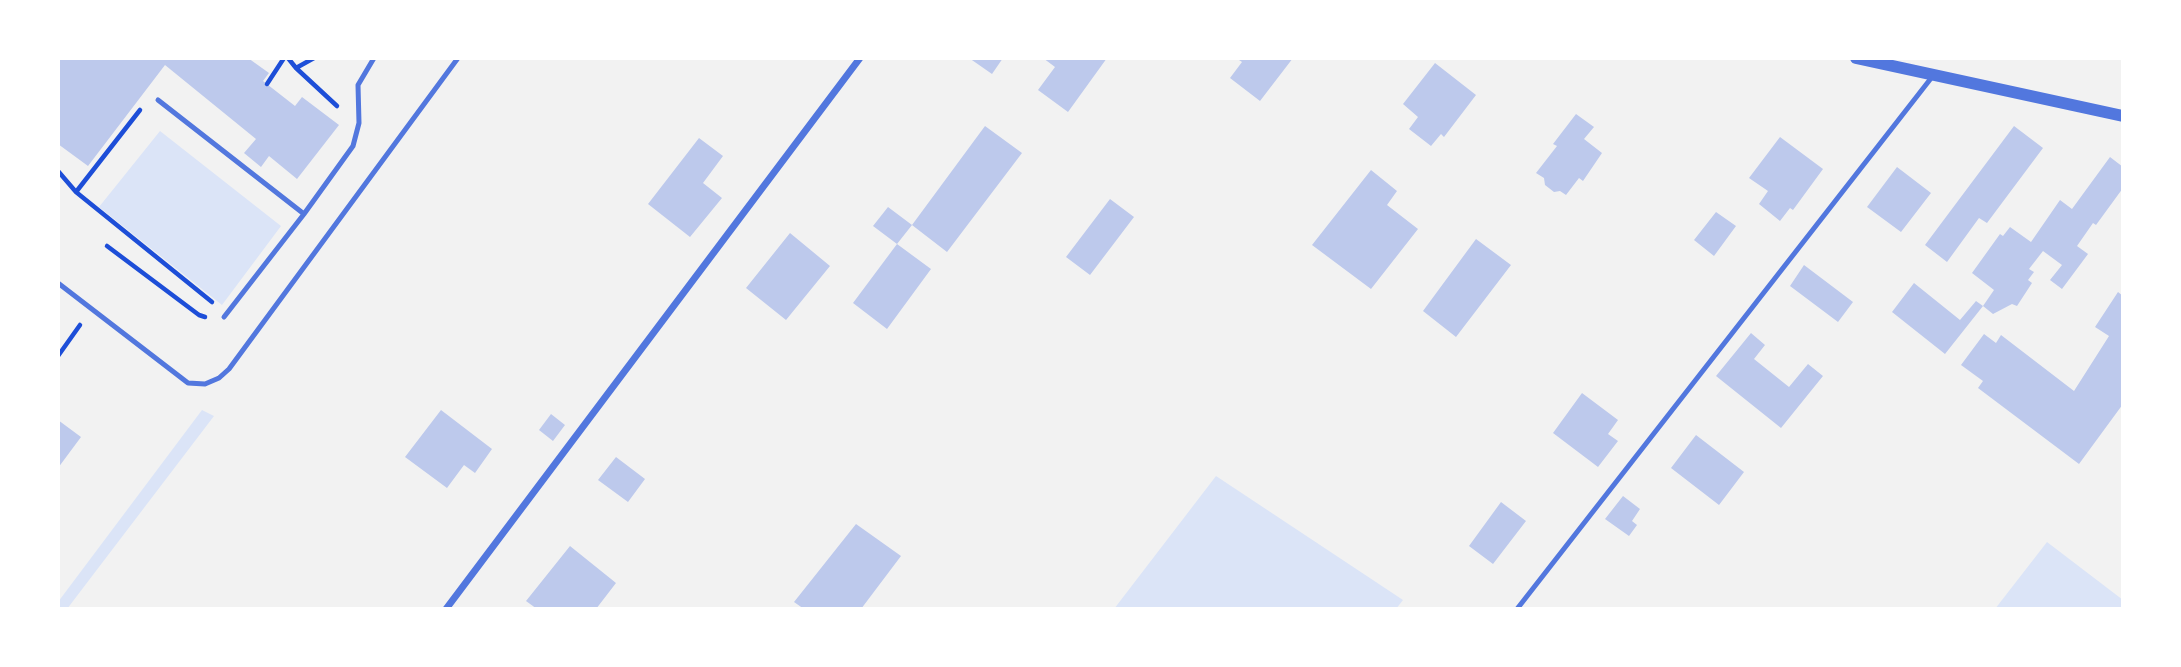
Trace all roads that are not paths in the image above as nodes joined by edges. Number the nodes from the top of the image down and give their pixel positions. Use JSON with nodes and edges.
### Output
{"nodes":[{"id":1,"x":374,"y":58,"type":"edge"},
{"id":2,"x":458,"y":58,"type":"edge"},
{"id":3,"x":860,"y":58,"type":"edge"},
{"id":4,"x":1856,"y":58,"type":"edge"},
{"id":5,"x":1934,"y":75,"type":"junction"},
{"id":6,"x":158,"y":100,"type":"road end"},
{"id":7,"x":2123,"y":116,"type":"edge"},
{"id":8,"x":304,"y":214,"type":"junction"},
{"id":9,"x":58,"y":283,"type":"edge"},
{"id":10,"x":226,"y":315,"type":"road end"},
{"id":11,"x":446,"y":609,"type":"edge"},
{"id":12,"x":1517,"y":609,"type":"edge"}],
"edges":[{"from":1,"to":8,"type":"lane"},
{"from":2,"to":9,"type":"lane"},
{"from":3,"to":11,"type":"street"},
{"from":4,"to":5,"type":"street"},
{"from":5,"to":7,"type":"street"},
{"from":5,"to":12,"type":"lane"},
{"from":6,"to":8,"type":"lane"},
{"from":8,"to":10,"type":"lane"}]}
